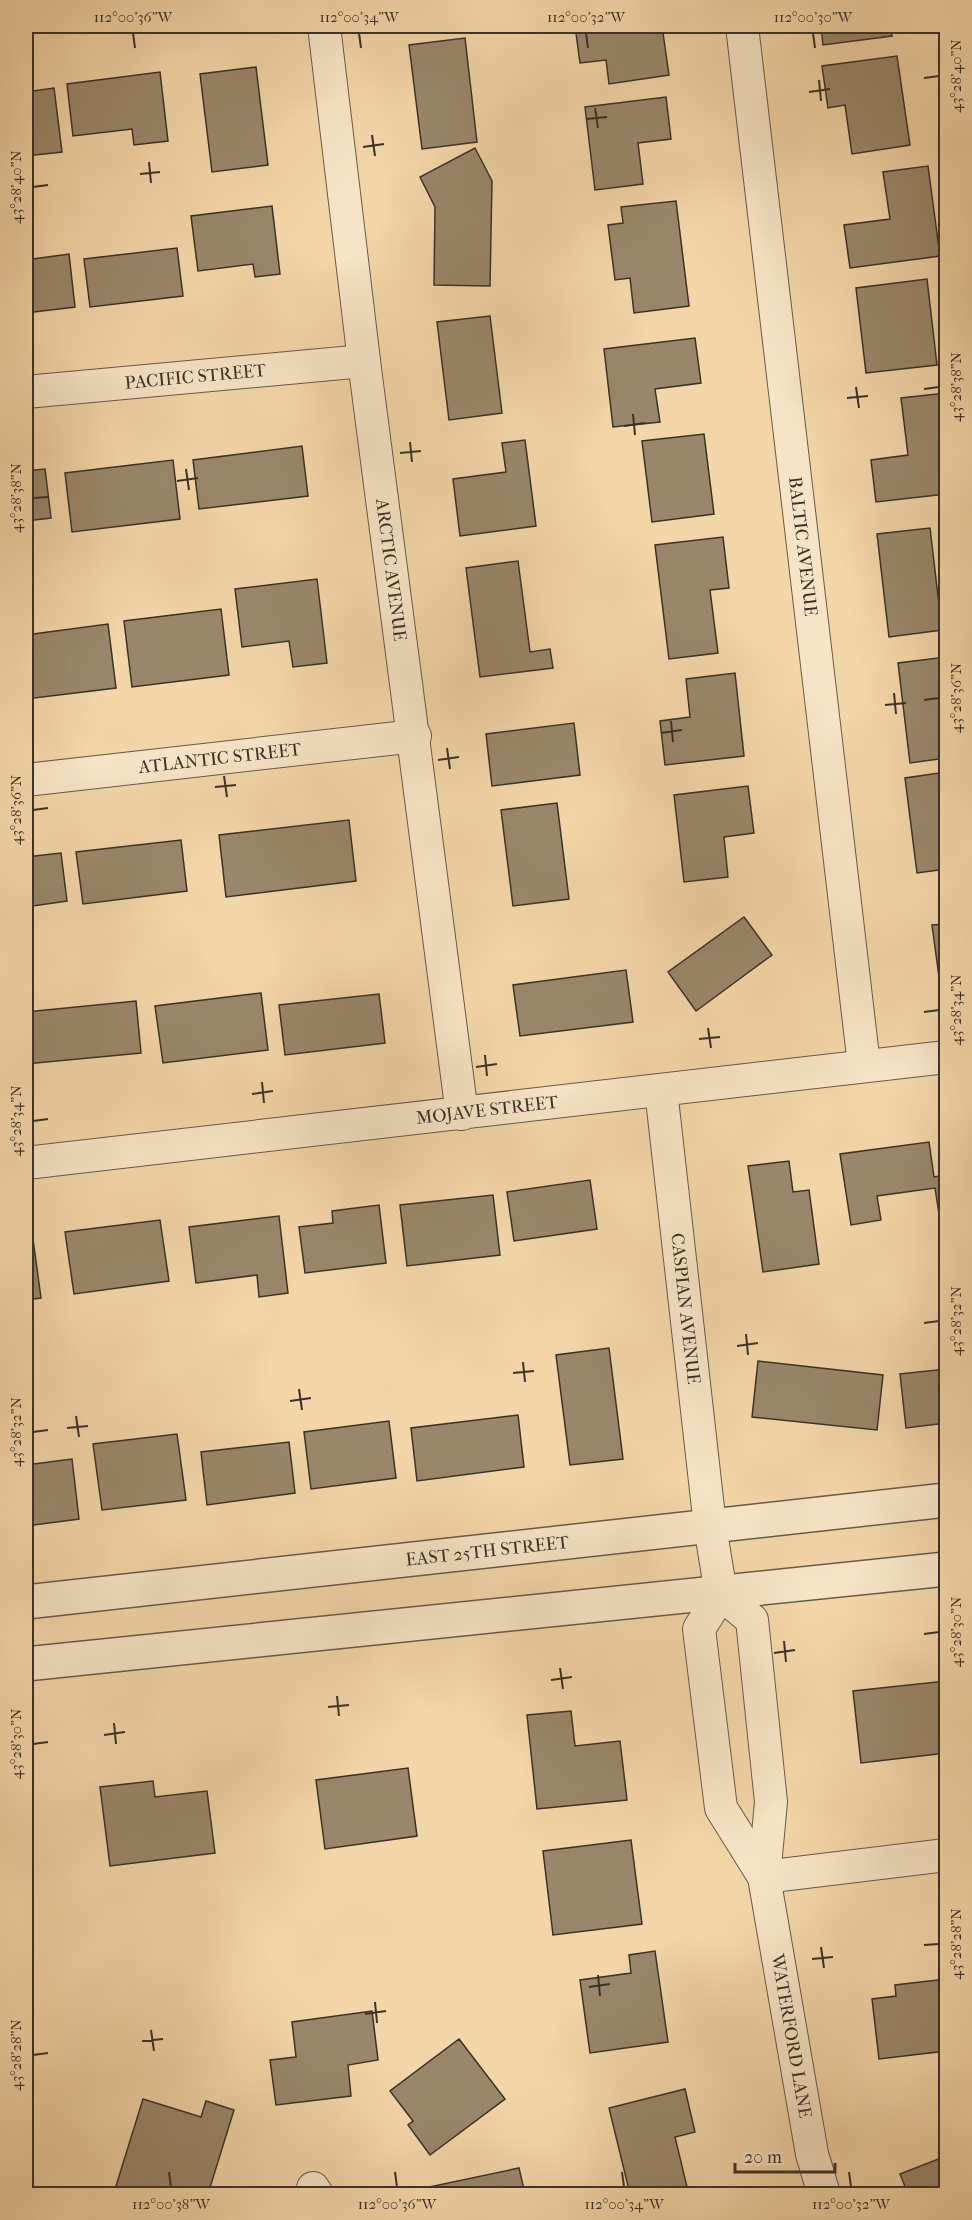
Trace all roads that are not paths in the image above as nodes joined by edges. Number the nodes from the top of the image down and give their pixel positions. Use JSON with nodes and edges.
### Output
{"nodes":[{"id":1,"x":324,"y":26,"type":"edge"},
{"id":2,"x":742,"y":26,"type":"edge"},
{"id":3,"x":364,"y":361,"type":"junction"},
{"id":4,"x":26,"y":392,"type":"edge"},
{"id":5,"x":414,"y":736,"type":"junction"},
{"id":6,"x":26,"y":780,"type":"edge"},
{"id":7,"x":946,"y":1057,"type":"edge"},
{"id":8,"x":864,"y":1065,"type":"junction"},
{"id":9,"x":661,"y":1090,"type":"junction"},
{"id":10,"x":462,"y":1114,"type":"junction"},
{"id":11,"x":26,"y":1163,"type":"edge"},
{"id":12,"x":946,"y":1500,"type":"edge"},
{"id":13,"x":710,"y":1526,"type":"junction"},
{"id":14,"x":946,"y":1569,"type":"edge"},
{"id":15,"x":721,"y":1593,"type":"junction"},
{"id":16,"x":26,"y":1602,"type":"edge"},
{"id":17,"x":26,"y":1664,"type":"edge"},
{"id":18,"x":946,"y":1854,"type":"edge"},
{"id":19,"x":764,"y":1877,"type":"junction"},
{"id":20,"x":824,"y":2194,"type":"edge"}],
"edges":[{"from":1,"to":3,"type":"street","name":"ARCTIC AVENUE"},
{"from":2,"to":8,"type":"street","name":"BALTIC AVENUE"},
{"from":3,"to":4,"type":"street","name":"PACIFIC STREET"},
{"from":3,"to":5,"type":"street","name":"ARCTIC AVENUE"},
{"from":5,"to":6,"type":"street","name":"ATLANTIC STREET"},
{"from":5,"to":10,"type":"street","name":"ARCTIC AVENUE"},
{"from":7,"to":8,"type":"street","name":"MOJAVE STREET"},
{"from":8,"to":9,"type":"street","name":"MOJAVE STREET"},
{"from":9,"to":10,"type":"street","name":"MOJAVE STREET"},
{"from":9,"to":13,"type":"street","name":"CASPIAN AVENUE"},
{"from":10,"to":11,"type":"street","name":"MOJAVE STREET"},
{"from":12,"to":13,"type":"street","name":"EAST 25TH STREET"},
{"from":13,"to":15,"type":"street"},
{"from":13,"to":16,"type":"street","name":"EAST 25TH STREET"},
{"from":14,"to":15,"type":"street"},
{"from":15,"to":17,"type":"street"},
{"from":15,"to":19,"type":"street","name":"WATERFORD LANE"},
{"from":15,"to":19,"type":"street","name":"WATERFORD LANE"},
{"from":18,"to":19,"type":"street"},
{"from":19,"to":20,"type":"street","name":"WATERFORD LANE"}]}
